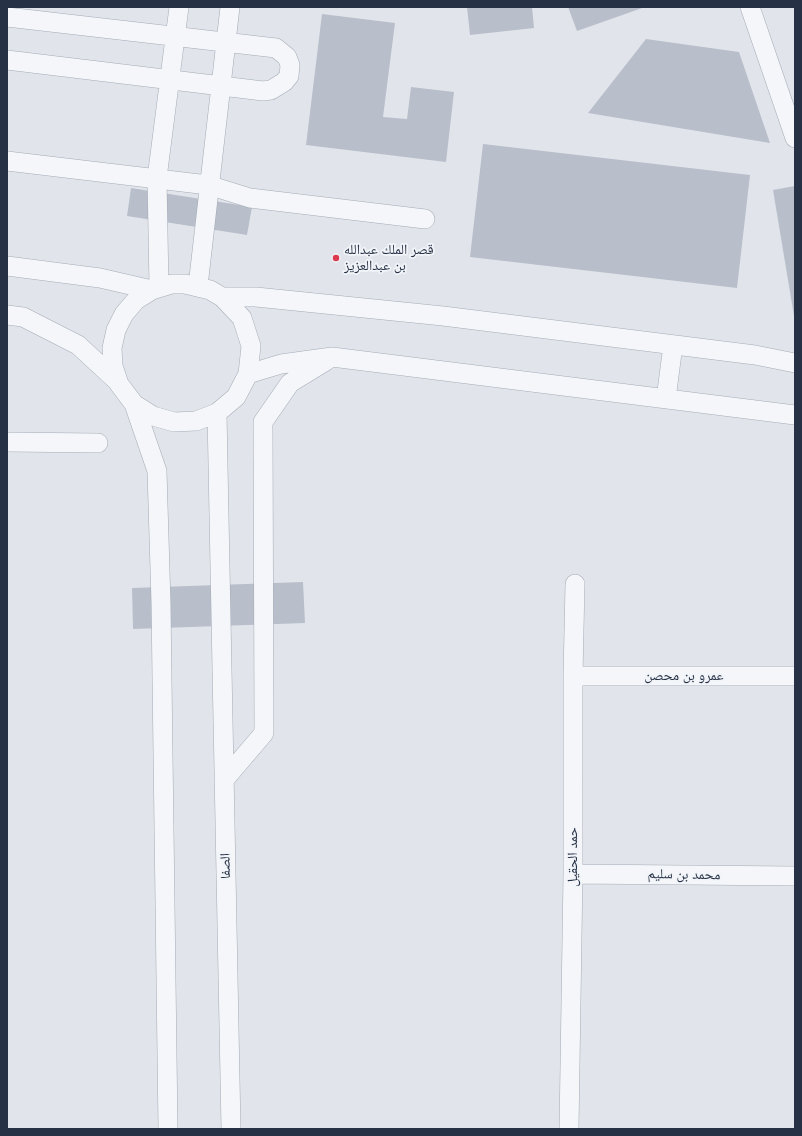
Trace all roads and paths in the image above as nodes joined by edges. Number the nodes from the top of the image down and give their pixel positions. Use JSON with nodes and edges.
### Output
{"nodes":[{"id":1,"x":179,"y":7,"type":"edge"},
{"id":2,"x":230,"y":7,"type":"edge"},
{"id":3,"x":750,"y":7,"type":"edge"},
{"id":4,"x":7,"y":17,"type":"edge"},
{"id":5,"x":175,"y":35,"type":"junction"},
{"id":6,"x":226,"y":41,"type":"junction"},
{"id":7,"x":7,"y":60,"type":"edge"},
{"id":8,"x":170,"y":80,"type":"junction"},
{"id":9,"x":220,"y":86,"type":"junction"},
{"id":10,"x":795,"y":138,"type":"edge"},
{"id":11,"x":7,"y":160,"type":"edge"},
{"id":12,"x":157,"y":178,"type":"junction"},
{"id":13,"x":208,"y":185,"type":"junction"},
{"id":14,"x":425,"y":219,"type":"dead end"},
{"id":15,"x":7,"y":266,"type":"edge"},
{"id":16,"x":198,"y":286,"type":"junction"},
{"id":17,"x":155,"y":289,"type":"junction"},
{"id":18,"x":222,"y":297,"type":"junction"},
{"id":19,"x":7,"y":315,"type":"edge"},
{"id":20,"x":672,"y":345,"type":"junction"},
{"id":21,"x":332,"y":357,"type":"junction"},
{"id":22,"x":795,"y":363,"type":"edge"},
{"id":23,"x":248,"y":374,"type":"junction"},
{"id":24,"x":119,"y":384,"type":"junction"},
{"id":25,"x":666,"y":399,"type":"junction"},
{"id":26,"x":134,"y":404,"type":"junction"},
{"id":27,"x":217,"y":413,"type":"junction"},
{"id":28,"x":795,"y":415,"type":"edge"},
{"id":29,"x":7,"y":442,"type":"edge"},
{"id":30,"x":98,"y":444,"type":"dead end"},
{"id":31,"x":575,"y":584,"type":"dead end"},
{"id":32,"x":573,"y":676,"type":"junction"},
{"id":33,"x":795,"y":676,"type":"edge"},
{"id":34,"x":224,"y":780,"type":"junction"},
{"id":35,"x":573,"y":874,"type":"junction"},
{"id":36,"x":795,"y":876,"type":"edge"},
{"id":37,"x":168,"y":1129,"type":"edge"},
{"id":38,"x":231,"y":1129,"type":"edge"},
{"id":39,"x":569,"y":1129,"type":"edge"}],
"edges":[{"from":1,"to":5,"type":"street"},
{"from":2,"to":6,"type":"street"},
{"from":3,"to":10,"type":"street"},
{"from":4,"to":5,"type":"street"},
{"from":5,"to":6,"type":"street"},
{"from":5,"to":8,"type":"street"},
{"from":6,"to":9,"type":"street"},
{"from":6,"to":9,"type":"street"},
{"from":7,"to":8,"type":"street"},
{"from":8,"to":9,"type":"street"},
{"from":8,"to":12,"type":"street"},
{"from":9,"to":13,"type":"street"},
{"from":11,"to":12,"type":"street"},
{"from":12,"to":13,"type":"street"},
{"from":12,"to":17,"type":"street"},
{"from":13,"to":14,"type":"street"},
{"from":13,"to":16,"type":"street"},
{"from":15,"to":17,"type":"street"},
{"from":16,"to":17,"type":"street"},
{"from":16,"to":18,"type":"street"},
{"from":17,"to":24,"type":"street"},
{"from":18,"to":20,"type":"street"},
{"from":18,"to":23,"type":"street"},
{"from":19,"to":24,"type":"street"},
{"from":20,"to":22,"type":"street"},
{"from":20,"to":25,"type":"street"},
{"from":21,"to":23,"type":"street"},
{"from":21,"to":25,"type":"street"},
{"from":21,"to":34,"type":"street"},
{"from":23,"to":27,"type":"street"},
{"from":24,"to":26,"type":"street"},
{"from":25,"to":28,"type":"street"},
{"from":26,"to":27,"type":"street"},
{"from":26,"to":37,"type":"street"},
{"from":27,"to":34,"type":"street","name":"الصفا"},
{"from":29,"to":30,"type":"street"},
{"from":31,"to":32,"type":"street","name":"حمد الحقيل"},
{"from":32,"to":33,"type":"street","name":"عمرو بن محصن"},
{"from":32,"to":35,"type":"street","name":"حمد الحقيل"},
{"from":34,"to":38,"type":"street","name":"الصفا"},
{"from":35,"to":36,"type":"street","name":"محمد بن سليم"},
{"from":35,"to":39,"type":"street","name":"حمد الحقيل"}]}
